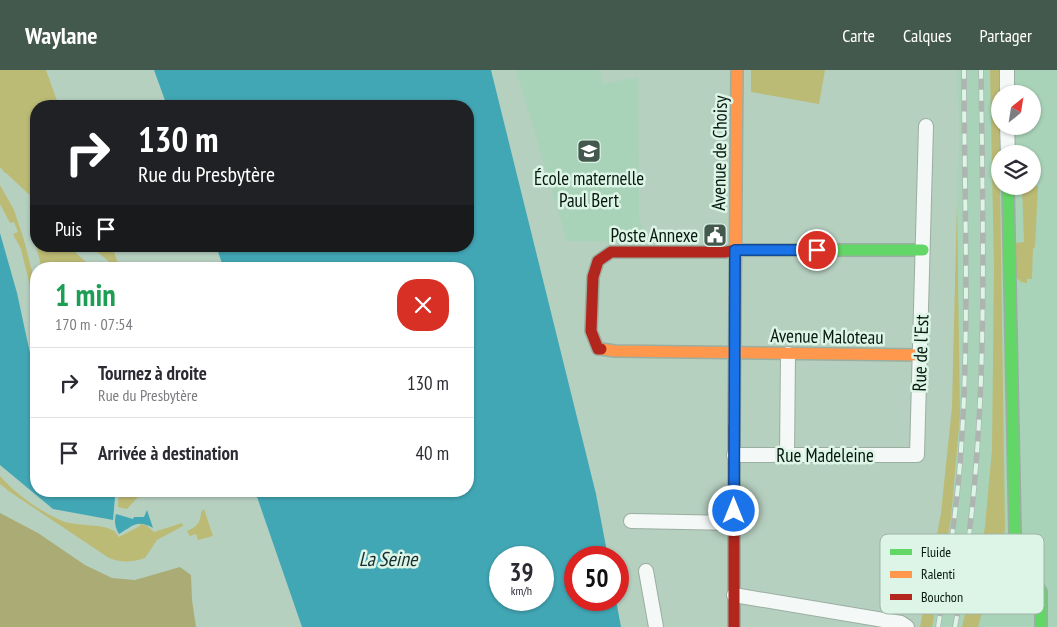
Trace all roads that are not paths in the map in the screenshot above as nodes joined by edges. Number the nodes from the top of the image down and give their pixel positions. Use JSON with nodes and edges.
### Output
{"nodes":[{"id":1,"x":737,"y":70,"type":"edge"},
{"id":2,"x":1007,"y":70,"type":"edge"},
{"id":3,"x":1007,"y":85,"type":"edge"},
{"id":4,"x":926,"y":126,"type":"dead end"},
{"id":5,"x":1008,"y":195,"type":"edge"},
{"id":6,"x":735,"y":250,"type":"junction"},
{"id":7,"x":922,"y":250,"type":"junction"},
{"id":8,"x":734,"y":353,"type":"junction"},
{"id":9,"x":788,"y":354,"type":"junction"},
{"id":10,"x":920,"y":355,"type":"junction"},
{"id":11,"x":734,"y":455,"type":"junction"},
{"id":12,"x":786,"y":455,"type":"junction"},
{"id":13,"x":917,"y":455,"type":"joint"},
{"id":14,"x":631,"y":521,"type":"dead end"},
{"id":15,"x":734,"y":523,"type":"junction"},
{"id":16,"x":1015,"y":534,"type":"edge"},
{"id":17,"x":646,"y":571,"type":"dead end"},
{"id":18,"x":734,"y":595,"type":"junction"},
{"id":19,"x":1041,"y":614,"type":"edge"},
{"id":20,"x":656,"y":627,"type":"edge"},
{"id":21,"x":734,"y":627,"type":"edge"},
{"id":22,"x":907,"y":627,"type":"edge"},
{"id":23,"x":1041,"y":627,"type":"edge"}],
"edges":[{"from":1,"to":6,"type":"street","name":"Avenue de Choisy"},
{"from":2,"to":3,"type":"street"},
{"from":4,"to":7,"type":"street","name":"Rue de l'Est"},
{"from":5,"to":16,"type":"street"},
{"from":6,"to":7,"type":"street"},
{"from":6,"to":8,"type":"street","name":"Avenue de Choisy"},
{"from":6,"to":8,"type":"street","name":"Avenue Maloteau"},
{"from":7,"to":10,"type":"street","name":"Rue de l'Est"},
{"from":8,"to":9,"type":"street","name":"Avenue Maloteau"},
{"from":8,"to":11,"type":"street","name":"Avenue de Choisy"},
{"from":9,"to":10,"type":"street","name":"Avenue Maloteau"},
{"from":9,"to":12,"type":"street"},
{"from":10,"to":13,"type":"street","name":"Rue de l'Est"},
{"from":11,"to":12,"type":"street","name":"Rue Madeleine"},
{"from":11,"to":15,"type":"street","name":"Avenue de Choisy"},
{"from":12,"to":13,"type":"street","name":"Rue Madeleine"},
{"from":14,"to":15,"type":"street"},
{"from":15,"to":18,"type":"street","name":"Avenue de Choisy"},
{"from":17,"to":20,"type":"street"},
{"from":18,"to":21,"type":"street","name":"Avenue de Choisy"},
{"from":18,"to":22,"type":"street"},
{"from":19,"to":23,"type":"street"}]}
